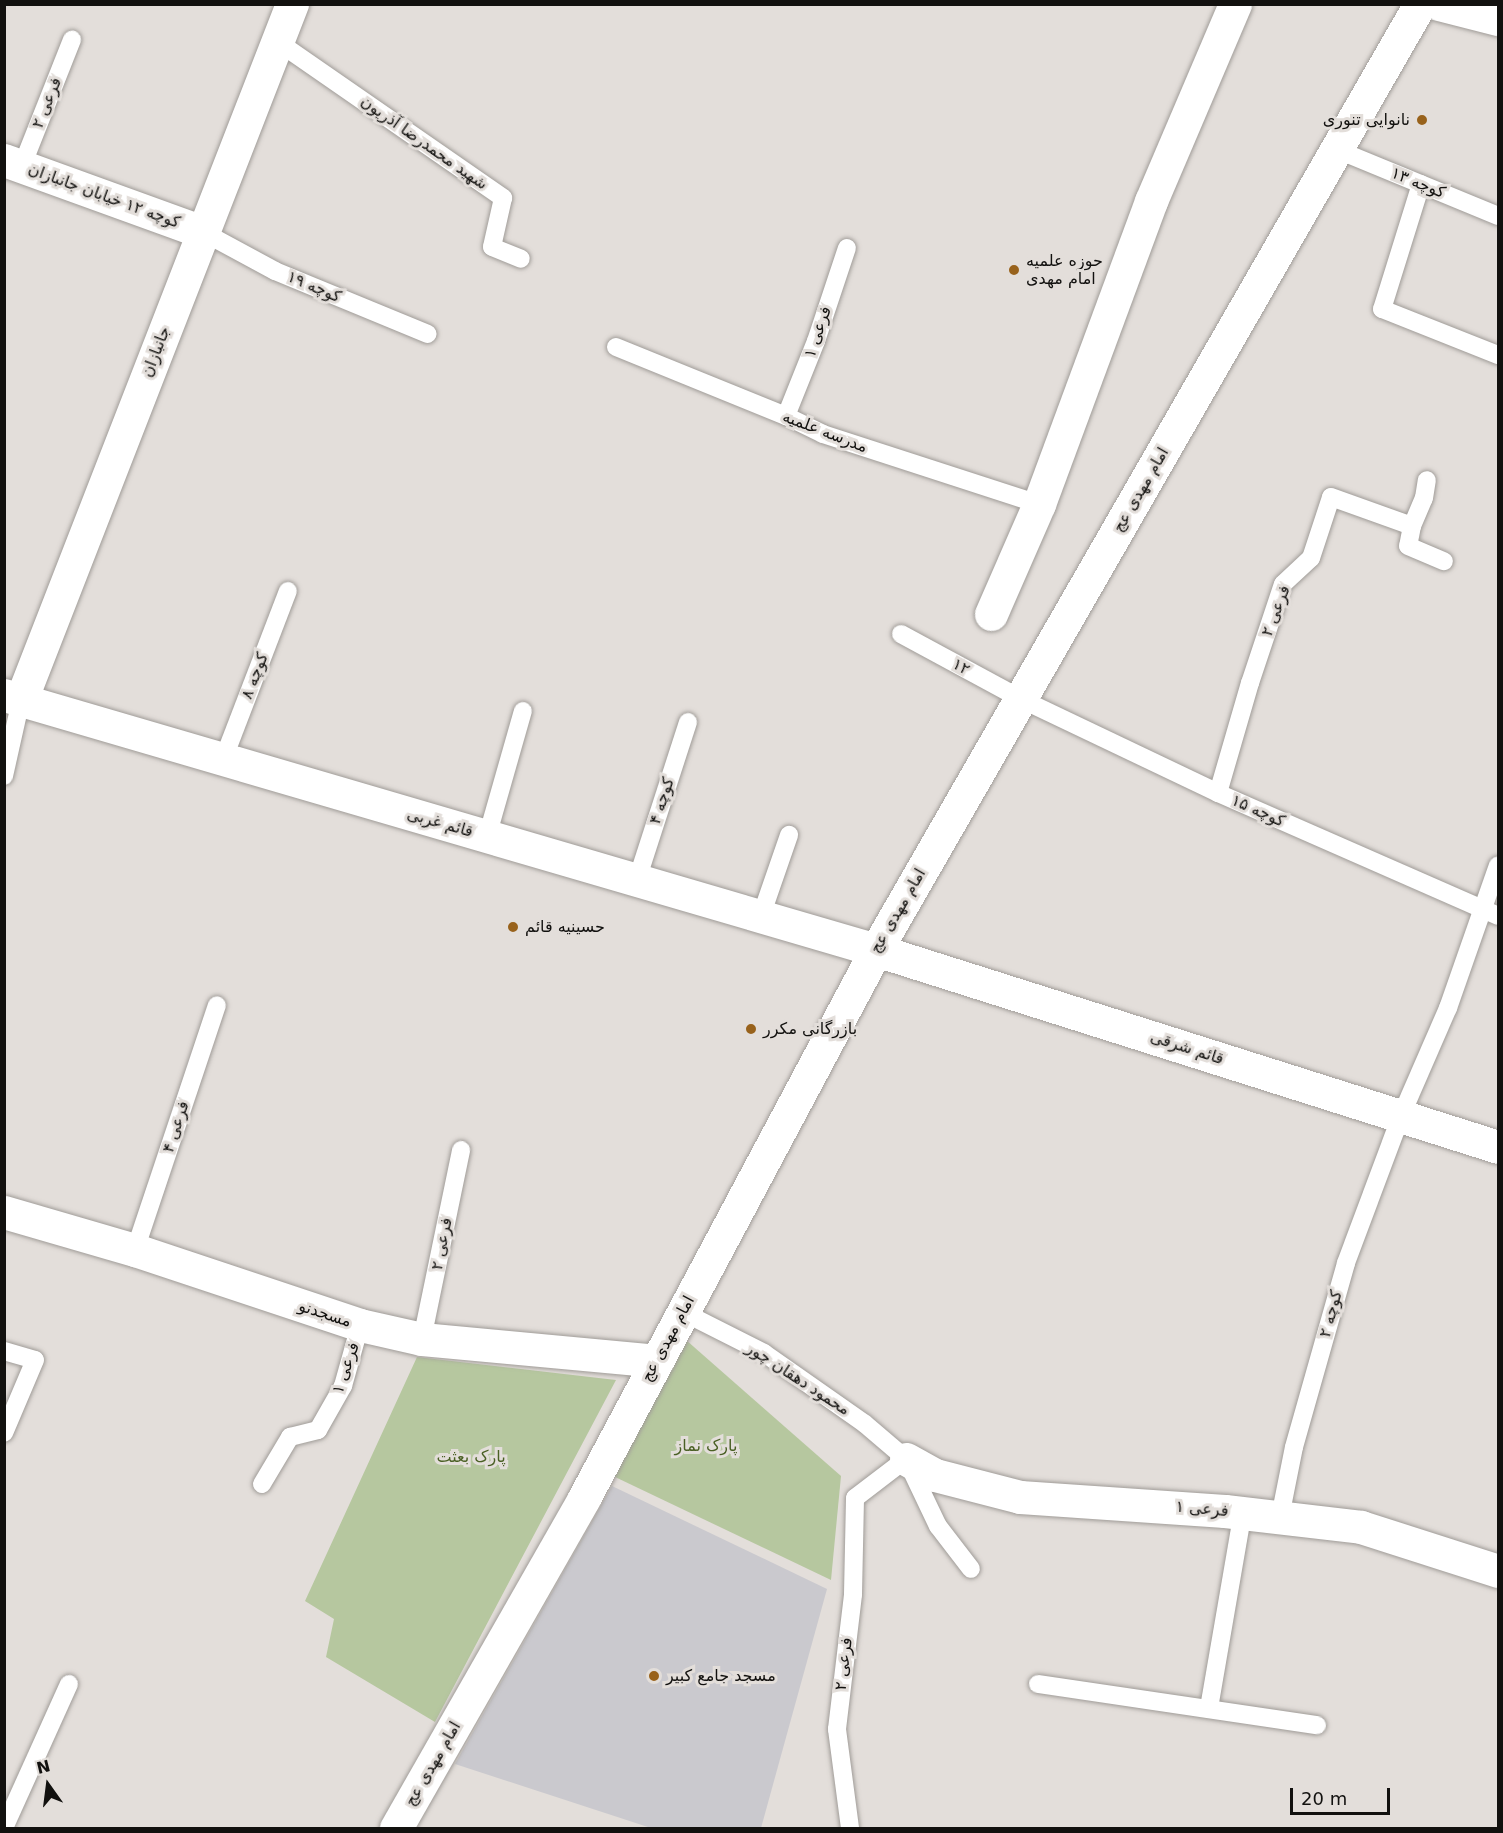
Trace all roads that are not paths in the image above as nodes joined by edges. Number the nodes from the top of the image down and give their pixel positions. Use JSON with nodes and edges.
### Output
{"nodes":[{"id":1,"x":292,"y":4,"type":"edge"},
{"id":2,"x":1235,"y":4,"type":"edge"},
{"id":3,"x":1420,"y":4,"type":"edge"},
{"id":4,"x":1439,"y":4,"type":"edge"},
{"id":5,"x":1498,"y":19,"type":"edge"},
{"id":6,"x":72,"y":40,"type":"dead end"},
{"id":7,"x":278,"y":42,"type":"junction"},
{"id":8,"x":1338,"y":150,"type":"junction"},
{"id":9,"x":9,"y":163,"type":"edge"},
{"id":10,"x":1421,"y":184,"type":"junction"},
{"id":11,"x":1498,"y":216,"type":"edge"},
{"id":12,"x":203,"y":232,"type":"junction"},
{"id":13,"x":847,"y":248,"type":"dead end"},
{"id":14,"x":521,"y":259,"type":"dead end"},
{"id":15,"x":428,"y":334,"type":"dead end"},
{"id":16,"x":616,"y":347,"type":"dead end"},
{"id":17,"x":1498,"y":355,"type":"edge"},
{"id":18,"x":786,"y":416,"type":"junction"},
{"id":19,"x":1427,"y":480,"type":"dead end"},
{"id":20,"x":1039,"y":504,"type":"junction"},
{"id":21,"x":1412,"y":526,"type":"junction"},
{"id":22,"x":1444,"y":561,"type":"dead end"},
{"id":23,"x":288,"y":591,"type":"dead end"},
{"id":24,"x":991,"y":614,"type":"dead end"},
{"id":25,"x":901,"y":634,"type":"dead end"},
{"id":26,"x":13,"y":697,"type":"edge"},
{"id":27,"x":1021,"y":699,"type":"junction"},
{"id":28,"x":523,"y":711,"type":"dead end"},
{"id":29,"x":688,"y":722,"type":"dead end"},
{"id":30,"x":223,"y":760,"type":"junction"},
{"id":31,"x":4,"y":776,"type":"edge"},
{"id":32,"x":1218,"y":793,"type":"junction"},
{"id":33,"x":789,"y":835,"type":"dead end"},
{"id":34,"x":487,"y":837,"type":"junction"},
{"id":35,"x":1498,"y":865,"type":"edge"},
{"id":36,"x":637,"y":880,"type":"junction"},
{"id":37,"x":1481,"y":909,"type":"junction"},
{"id":38,"x":761,"y":916,"type":"junction"},
{"id":39,"x":1498,"y":916,"type":"edge"},
{"id":40,"x":876,"y":950,"type":"junction"},
{"id":41,"x":217,"y":1005,"type":"dead end"},
{"id":42,"x":1401,"y":1116,"type":"junction"},
{"id":43,"x":1498,"y":1147,"type":"edge"},
{"id":44,"x":461,"y":1150,"type":"dead end"},
{"id":45,"x":4,"y":1212,"type":"edge"},
{"id":46,"x":135,"y":1250,"type":"junction"},
{"id":47,"x":683,"y":1312,"type":"junction"},
{"id":48,"x":360,"y":1325,"type":"junction"},
{"id":49,"x":422,"y":1339,"type":"junction"},
{"id":50,"x":4,"y":1351,"type":"edge"},
{"id":51,"x":657,"y":1361,"type":"junction"},
{"id":52,"x":4,"y":1432,"type":"edge"},
{"id":53,"x":906,"y":1459,"type":"junction"},
{"id":54,"x":262,"y":1484,"type":"dead end"},
{"id":55,"x":1243,"y":1512,"type":"junction"},
{"id":56,"x":1280,"y":1517,"type":"junction"},
{"id":57,"x":971,"y":1569,"type":"dead end"},
{"id":58,"x":1498,"y":1571,"type":"edge"},
{"id":59,"x":69,"y":1684,"type":"dead end"},
{"id":60,"x":1038,"y":1684,"type":"dead end"},
{"id":61,"x":1209,"y":1708,"type":"junction"},
{"id":62,"x":1317,"y":1725,"type":"dead end"},
{"id":63,"x":4,"y":1828,"type":"edge"},
{"id":64,"x":396,"y":1828,"type":"edge"},
{"id":65,"x":850,"y":1828,"type":"edge"}],
"edges":[{"from":1,"to":7,"type":"street","name":"جانبازان"},
{"from":2,"to":20,"type":"street"},
{"from":3,"to":8,"type":"street","name":"امام مهدی عج"},
{"from":4,"to":5,"type":"street"},
{"from":6,"to":9,"type":"lane","name":"فرعی ۲"},
{"from":7,"to":12,"type":"street","name":"جانبازان"},
{"from":7,"to":14,"type":"lane","name":"شهید محمدرضا آذریون"},
{"from":8,"to":10,"type":"lane","name":"کوچه ۱۳"},
{"from":8,"to":27,"type":"street","name":"امام مهدی عج"},
{"from":9,"to":12,"type":"street","name":"کوچه ۱۲ خیابان جانبازان"},
{"from":10,"to":11,"type":"lane","name":"کوچه ۱۳"},
{"from":10,"to":17,"type":"lane"},
{"from":12,"to":15,"type":"lane","name":"کوچه ۱۹"},
{"from":12,"to":26,"type":"street","name":"جانبازان"},
{"from":13,"to":18,"type":"lane","name":"فرعی ۱"},
{"from":16,"to":18,"type":"lane","name":"مدرسه علمیه"},
{"from":18,"to":20,"type":"lane","name":"مدرسه علمیه"},
{"from":19,"to":21,"type":"lane"},
{"from":20,"to":24,"type":"street"},
{"from":21,"to":22,"type":"lane"},
{"from":21,"to":32,"type":"lane","name":"فرعی ۲"},
{"from":23,"to":30,"type":"lane","name":"کوچه ۸"},
{"from":25,"to":27,"type":"lane","name":"۱۲"},
{"from":26,"to":30,"type":"street","name":"قائم غربی"},
{"from":26,"to":31,"type":"lane"},
{"from":27,"to":32,"type":"lane","name":"کوچه ۱۵"},
{"from":27,"to":40,"type":"street","name":"امام مهدی عج"},
{"from":28,"to":34,"type":"lane"},
{"from":29,"to":36,"type":"lane","name":"کوچه ۴"},
{"from":30,"to":34,"type":"street","name":"قائم غربی"},
{"from":32,"to":37,"type":"lane","name":"کوچه ۱۵"},
{"from":33,"to":38,"type":"lane"},
{"from":34,"to":36,"type":"street","name":"قائم غربی"},
{"from":35,"to":37,"type":"lane"},
{"from":36,"to":38,"type":"street","name":"قائم غربی"},
{"from":37,"to":39,"type":"lane","name":"کوچه ۱۵"},
{"from":37,"to":42,"type":"lane","name":"کوچه ۲"},
{"from":38,"to":40,"type":"street","name":"قائم غربی"},
{"from":40,"to":42,"type":"street","name":"قائم شرقی"},
{"from":40,"to":47,"type":"street","name":"امام مهدی عج"},
{"from":41,"to":46,"type":"lane","name":"فرعی ۴"},
{"from":42,"to":43,"type":"street","name":"قائم شرقی"},
{"from":42,"to":56,"type":"lane","name":"کوچه ۲"},
{"from":44,"to":49,"type":"lane","name":"فرعی ۲"},
{"from":45,"to":46,"type":"street","name":"مسجدنو"},
{"from":46,"to":48,"type":"street","name":"مسجدنو"},
{"from":47,"to":51,"type":"street","name":"امام مهدی عج"},
{"from":47,"to":53,"type":"lane","name":"محمود دهقان چور"},
{"from":48,"to":49,"type":"street","name":"مسجدنو"},
{"from":48,"to":54,"type":"lane","name":"فرعی ۱"},
{"from":49,"to":51,"type":"street","name":"مسجدنو"},
{"from":50,"to":52,"type":"lane"},
{"from":51,"to":64,"type":"street","name":"امام مهدی عج"},
{"from":53,"to":55,"type":"street","name":"فرعی ۱"},
{"from":53,"to":57,"type":"lane"},
{"from":53,"to":65,"type":"lane","name":"فرعی ۲"},
{"from":55,"to":56,"type":"street","name":"فرعی ۱"},
{"from":55,"to":61,"type":"lane"},
{"from":56,"to":58,"type":"street","name":"فرعی ۱"},
{"from":59,"to":63,"type":"lane"},
{"from":60,"to":61,"type":"lane"},
{"from":61,"to":62,"type":"lane"}]}
